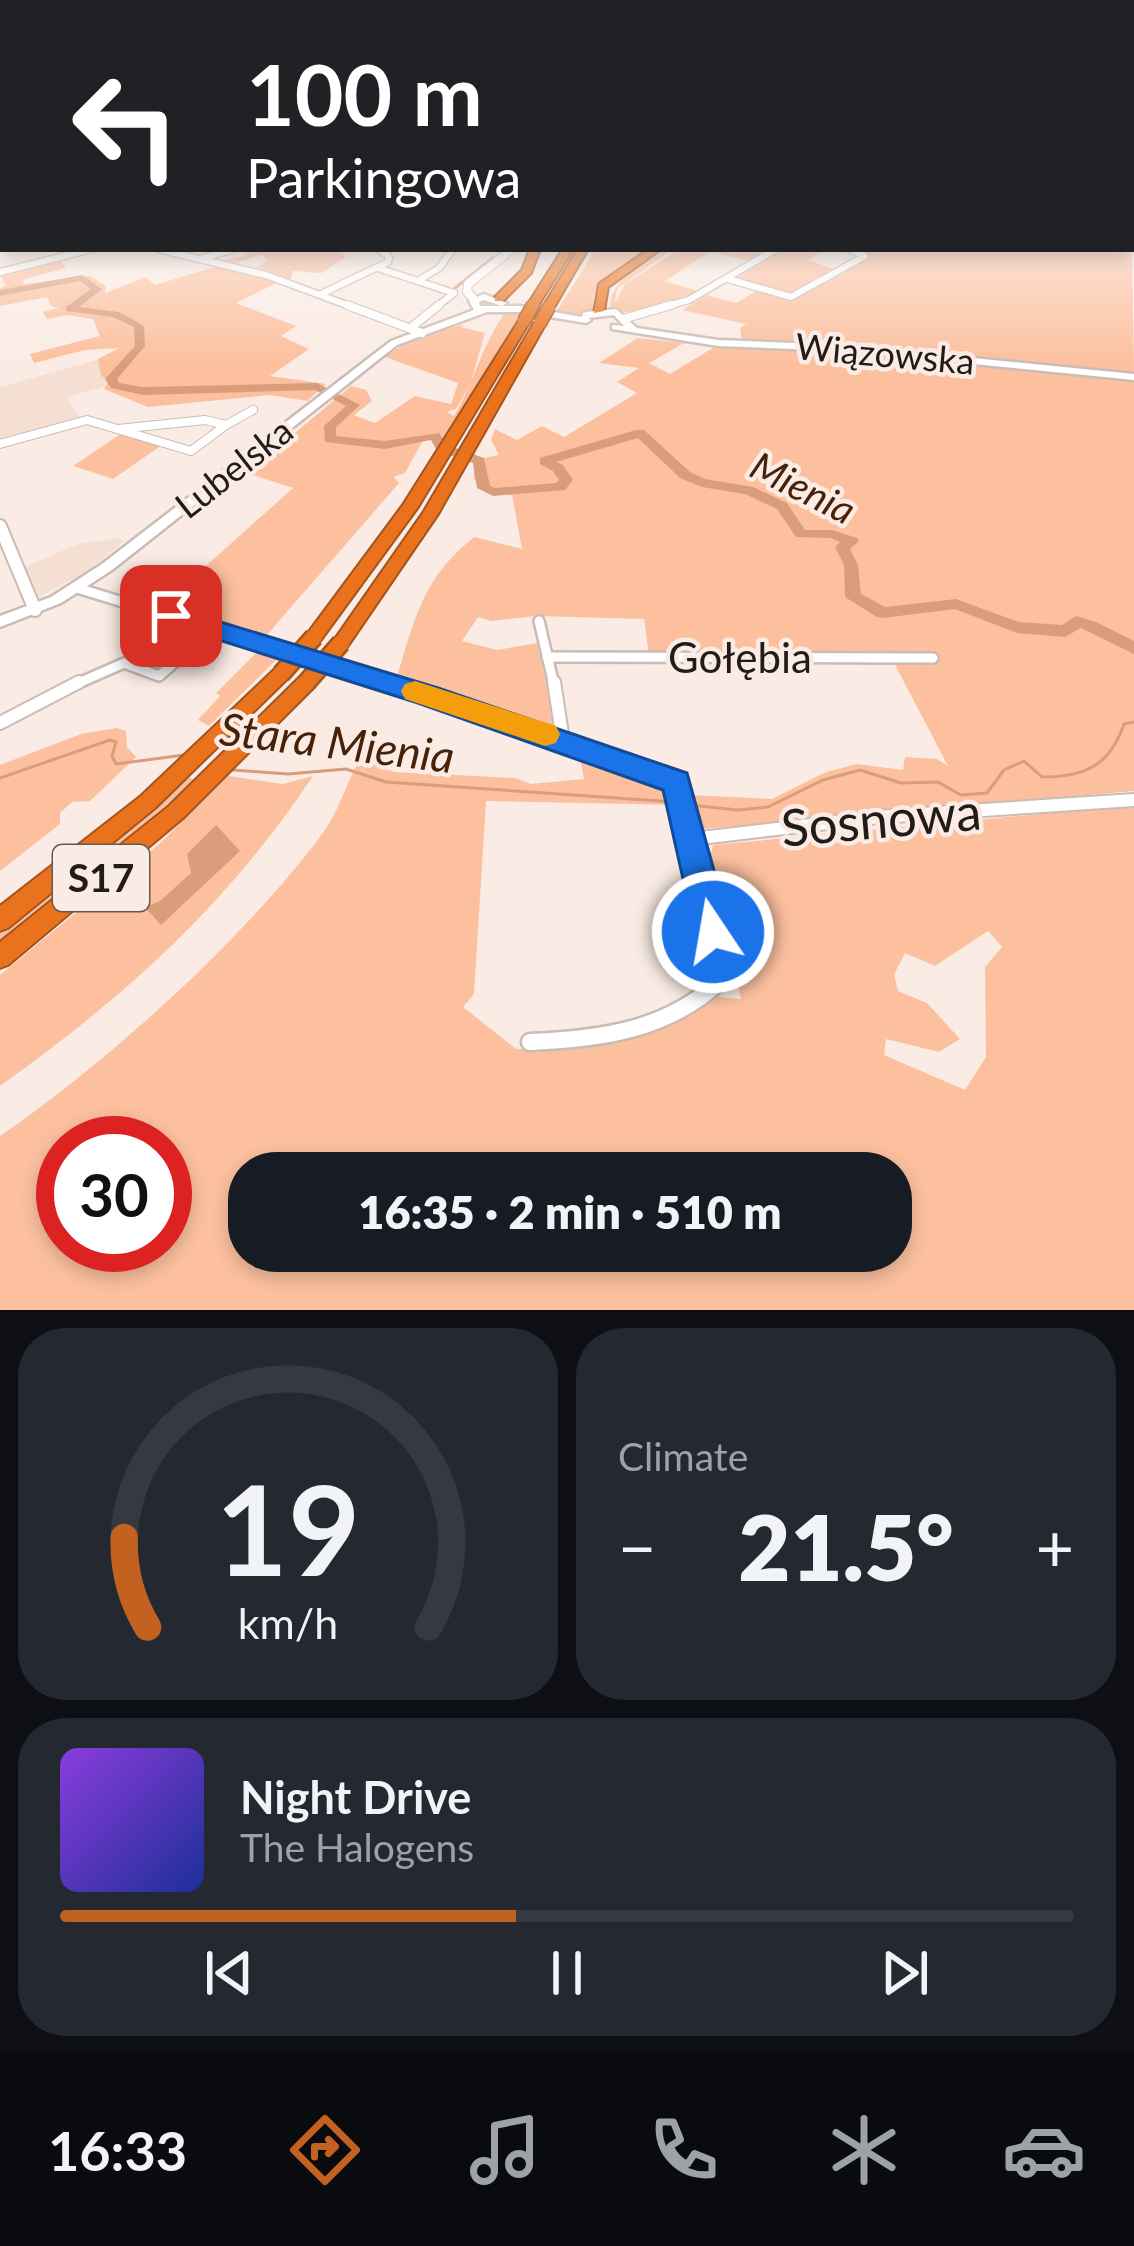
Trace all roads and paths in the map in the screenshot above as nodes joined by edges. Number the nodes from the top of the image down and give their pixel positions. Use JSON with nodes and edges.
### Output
{"nodes":[{"id":1,"x":80,"y":252,"type":"edge"},
{"id":2,"x":171,"y":252,"type":"edge"},
{"id":3,"x":179,"y":252,"type":"edge"},
{"id":4,"x":223,"y":252,"type":"edge"},
{"id":5,"x":382,"y":252,"type":"edge"},
{"id":6,"x":451,"y":252,"type":"edge"},
{"id":7,"x":508,"y":252,"type":"edge"},
{"id":8,"x":531,"y":252,"type":"edge"},
{"id":9,"x":566,"y":252,"type":"edge"},
{"id":10,"x":581,"y":252,"type":"edge"},
{"id":11,"x":655,"y":252,"type":"edge"},
{"id":12,"x":771,"y":252,"type":"edge"},
{"id":13,"x":856,"y":252,"type":"edge"},
{"id":14,"x":175,"y":253,"type":"junction"},
{"id":15,"x":200,"y":258,"type":"junction"},
{"id":16,"x":378,"y":268,"type":"junction"},
{"id":17,"x":0,"y":272,"type":"edge"},
{"id":18,"x":728,"y":279,"type":"junction"},
{"id":19,"x":418,"y":280,"type":"junction"},
{"id":20,"x":321,"y":294,"type":"junction"},
{"id":21,"x":486,"y":304,"type":"junction"},
{"id":22,"x":526,"y":311,"type":"junction"},
{"id":23,"x":608,"y":318,"type":"junction"},
{"id":24,"x":417,"y":329,"type":"junction"},
{"id":25,"x":1134,"y":376,"type":"edge"},
{"id":26,"x":253,"y":410,"type":"dead end"},
{"id":27,"x":226,"y":425,"type":"junction"},
{"id":28,"x":118,"y":429,"type":"junction"},
{"id":29,"x":0,"y":444,"type":"edge"},
{"id":30,"x":448,"y":465,"type":"junction"},
{"id":31,"x":0,"y":526,"type":"edge"},
{"id":32,"x":77,"y":588,"type":"junction"},
{"id":33,"x":34,"y":610,"type":"junction"},
{"id":34,"x":538,"y":621,"type":"dead end"},
{"id":35,"x":0,"y":622,"type":"edge"},
{"id":36,"x":214,"y":628,"type":"junction"},
{"id":37,"x":547,"y":657,"type":"junction"},
{"id":38,"x":933,"y":658,"type":"dead end"},
{"id":39,"x":0,"y":723,"type":"edge"},
{"id":40,"x":563,"y":740,"type":"junction"},
{"id":41,"x":1134,"y":800,"type":"edge"},
{"id":42,"x":692,"y":838,"type":"junction"},
{"id":43,"x":0,"y":920,"type":"edge"},
{"id":44,"x":0,"y":957,"type":"edge"},
{"id":45,"x":530,"y":1042,"type":"dead end"}],
"edges":[{"from":1,"to":17,"type":"street"},
{"from":2,"to":14,"type":"street"},
{"from":3,"to":14,"type":"street"},
{"from":4,"to":15,"type":"street"},
{"from":5,"to":16,"type":"street"},
{"from":6,"to":19,"type":"street"},
{"from":7,"to":21,"type":"street"},
{"from":8,"to":21,"type":"highway"},
{"from":9,"to":22,"type":"highway","number":"S17"},
{"from":10,"to":30,"type":"highway","number":"S17","bridge":true},
{"from":11,"to":23,"type":"highway"},
{"from":12,"to":18,"type":"street"},
{"from":13,"to":18,"type":"street"},
{"from":14,"to":15,"type":"street"},
{"from":15,"to":20,"type":"street"},
{"from":16,"to":19,"type":"street"},
{"from":16,"to":20,"type":"street"},
{"from":18,"to":23,"type":"street"},
{"from":19,"to":24,"type":"street"},
{"from":20,"to":24,"type":"street"},
{"from":21,"to":22,"type":"main road","name":"Wiązowska"},
{"from":21,"to":24,"type":"main road","name":"Lubelska"},
{"from":22,"to":23,"type":"main road","name":"Wiązowska"},
{"from":22,"to":30,"type":"highway","number":"S17"},
{"from":23,"to":25,"type":"main road","name":"Wiązowska"},
{"from":24,"to":32,"type":"main road","name":"Lubelska"},
{"from":26,"to":27,"type":"street"},
{"from":27,"to":28,"type":"street"},
{"from":27,"to":28,"type":"street"},
{"from":28,"to":29,"type":"street"},
{"from":30,"to":43,"type":"highway","number":"S17","bridge":true},
{"from":30,"to":44,"type":"highway","number":"S17","bridge":true},
{"from":31,"to":33,"type":"street"},
{"from":32,"to":33,"type":"main road","name":"Lubelska"},
{"from":32,"to":36,"type":"street"},
{"from":33,"to":35,"type":"main road","name":"Lubelska"},
{"from":34,"to":37,"type":"street"},
{"from":36,"to":39,"type":"street"},
{"from":36,"to":40,"type":"street"},
{"from":37,"to":38,"type":"street","name":"Gołębia"},
{"from":37,"to":40,"type":"street"},
{"from":40,"to":42,"type":"street"},
{"from":41,"to":42,"type":"street","name":"Sosnowa"},
{"from":42,"to":45,"type":"street"}]}
